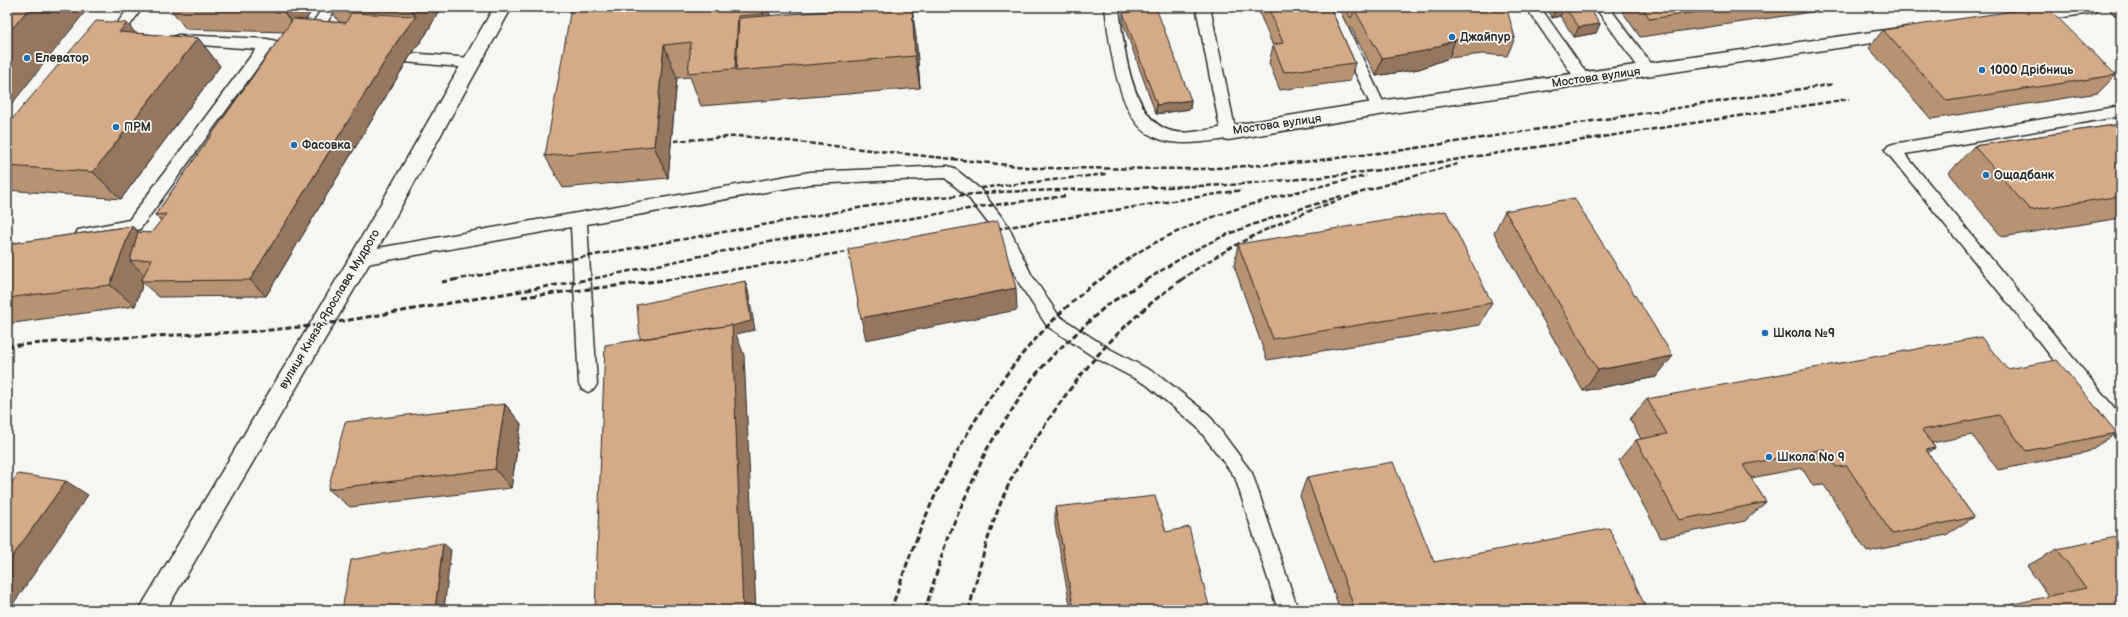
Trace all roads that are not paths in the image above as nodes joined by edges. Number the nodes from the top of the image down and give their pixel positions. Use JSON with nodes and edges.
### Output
{"nodes":[{"id":1,"x":136,"y":7,"type":"edge"},
{"id":2,"x":330,"y":7,"type":"edge"},
{"id":3,"x":503,"y":7,"type":"edge"},
{"id":4,"x":1112,"y":7,"type":"edge"},
{"id":5,"x":1203,"y":7,"type":"edge"},
{"id":6,"x":1331,"y":7,"type":"edge"},
{"id":7,"x":1533,"y":7,"type":"edge"},
{"id":8,"x":1602,"y":7,"type":"edge"},
{"id":9,"x":2092,"y":7,"type":"edge"},
{"id":10,"x":2118,"y":7,"type":"edge"},
{"id":11,"x":2121,"y":10,"type":"edge"},
{"id":12,"x":2008,"y":19,"type":"edge"},
{"id":13,"x":320,"y":24,"type":"edge"},
{"id":14,"x":1922,"y":31,"type":"edge"},
{"id":15,"x":116,"y":36,"type":"junction"},
{"id":16,"x":132,"y":37,"type":"edge"},
{"id":17,"x":164,"y":39,"type":"edge"},
{"id":18,"x":267,"y":44,"type":"junction"},
{"id":19,"x":291,"y":46,"type":"edge"},
{"id":20,"x":101,"y":54,"type":"edge"},
{"id":21,"x":409,"y":58,"type":"dead end"},
{"id":22,"x":472,"y":63,"type":"junction"},
{"id":23,"x":1648,"y":70,"type":"junction"},
{"id":24,"x":1583,"y":79,"type":"junction"},
{"id":25,"x":1380,"y":108,"type":"junction"},
{"id":26,"x":2121,"y":111,"type":"edge"},
{"id":27,"x":1228,"y":133,"type":"junction"},
{"id":28,"x":579,"y":218,"type":"junction"},
{"id":29,"x":67,"y":236,"type":"edge"},
{"id":30,"x":361,"y":258,"type":"junction"},
{"id":31,"x":588,"y":384,"type":"dead end"},
{"id":32,"x":2121,"y":430,"type":"edge"},
{"id":33,"x":152,"y":610,"type":"edge"},
{"id":34,"x":1288,"y":610,"type":"edge"}],
"edges":[{"from":1,"to":15,"type":"lane"},
{"from":2,"to":13,"type":"lane"},
{"from":3,"to":22,"type":"street","name":"вулиця Князя Ярослава Мудрого"},
{"from":4,"to":27,"type":"lane"},
{"from":5,"to":27,"type":"lane","name":"Мостова вулиця"},
{"from":6,"to":25,"type":"lane"},
{"from":7,"to":24,"type":"lane"},
{"from":8,"to":23,"type":"lane"},
{"from":9,"to":12,"type":"street"},
{"from":10,"to":11,"type":"main road"},
{"from":14,"to":23,"type":"street","name":"Мостова вулиця"},
{"from":15,"to":16,"type":"lane"},
{"from":15,"to":20,"type":"lane"},
{"from":17,"to":18,"type":"lane"},
{"from":18,"to":19,"type":"lane"},
{"from":18,"to":29,"type":"lane"},
{"from":21,"to":22,"type":"lane"},
{"from":22,"to":30,"type":"street","name":"вулиця Князя Ярослава Мудрого"},
{"from":23,"to":24,"type":"street","name":"Мостова вулиця"},
{"from":24,"to":25,"type":"street","name":"Мостова вулиця"},
{"from":25,"to":27,"type":"street","name":"Мостова вулиця"},
{"from":26,"to":32,"type":"lane"},
{"from":28,"to":30,"type":"lane"},
{"from":28,"to":31,"type":"lane"},
{"from":28,"to":34,"type":"lane"},
{"from":30,"to":33,"type":"street","name":"вулиця Князя Ярослава Мудрого"}]}
